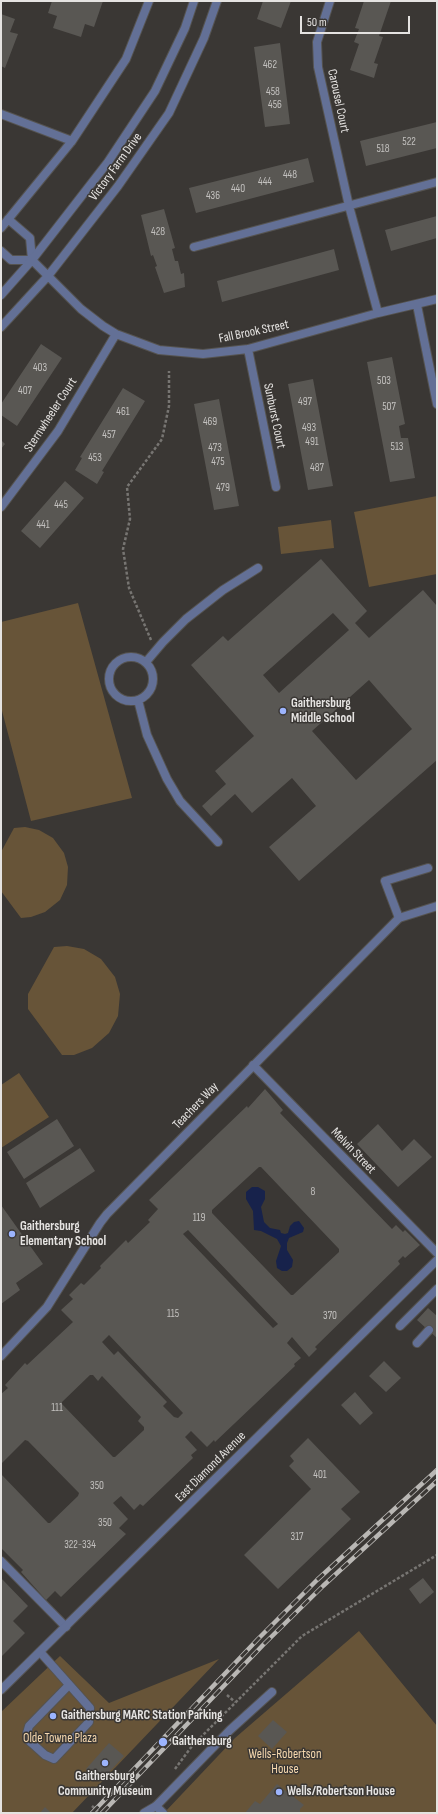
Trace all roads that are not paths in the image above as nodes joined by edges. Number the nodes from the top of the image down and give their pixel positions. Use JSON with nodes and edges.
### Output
{"nodes":[{"id":1,"x":149,"y":1,"type":"edge"},
{"id":2,"x":194,"y":1,"type":"edge"},
{"id":3,"x":217,"y":1,"type":"edge"},
{"id":4,"x":330,"y":1,"type":"edge"},
{"id":5,"x":1,"y":114,"type":"edge"},
{"id":6,"x":72,"y":141,"type":"junction"},
{"id":7,"x":437,"y":182,"type":"edge"},
{"id":8,"x":349,"y":206,"type":"junction"},
{"id":9,"x":8,"y":219,"type":"junction"},
{"id":10,"x":1,"y":228,"type":"edge"},
{"id":11,"x":194,"y":247,"type":"dead end"},
{"id":12,"x":1,"y":250,"type":"edge"},
{"id":13,"x":32,"y":260,"type":"junction"},
{"id":14,"x":48,"y":276,"type":"junction"},
{"id":15,"x":1,"y":295,"type":"edge"},
{"id":16,"x":437,"y":299,"type":"edge"},
{"id":17,"x":416,"y":305,"type":"junction"},
{"id":18,"x":378,"y":313,"type":"junction"},
{"id":19,"x":1,"y":327,"type":"edge"},
{"id":20,"x":116,"y":334,"type":"junction"},
{"id":21,"x":248,"y":348,"type":"junction"},
{"id":22,"x":437,"y":404,"type":"edge"},
{"id":23,"x":276,"y":487,"type":"dead end"},
{"id":24,"x":1,"y":506,"type":"edge"},
{"id":25,"x":258,"y":568,"type":"dead end"},
{"id":26,"x":146,"y":662,"type":"junction"},
{"id":27,"x":138,"y":700,"type":"junction"},
{"id":28,"x":218,"y":842,"type":"dead end"},
{"id":29,"x":428,"y":868,"type":"dead end"},
{"id":30,"x":437,"y":906,"type":"edge"},
{"id":31,"x":399,"y":918,"type":"junction"},
{"id":32,"x":253,"y":1065,"type":"junction"},
{"id":33,"x":437,"y":1253,"type":"edge"},
{"id":34,"x":437,"y":1260,"type":"edge"},
{"id":35,"x":437,"y":1289,"type":"edge"},
{"id":36,"x":400,"y":1326,"type":"dead end"},
{"id":37,"x":429,"y":1330,"type":"dead end"},
{"id":38,"x":417,"y":1343,"type":"dead end"},
{"id":39,"x":1,"y":1356,"type":"edge"},
{"id":40,"x":1,"y":1561,"type":"edge"},
{"id":41,"x":66,"y":1627,"type":"junction"},
{"id":42,"x":41,"y":1653,"type":"junction"},
{"id":43,"x":69,"y":1685,"type":"junction"},
{"id":44,"x":1,"y":1690,"type":"edge"},
{"id":45,"x":272,"y":1692,"type":"dead end"},
{"id":46,"x":156,"y":1806,"type":"junction"},
{"id":47,"x":144,"y":1813,"type":"edge"},
{"id":48,"x":162,"y":1813,"type":"edge"}],
"edges":[{"from":1,"to":6,"type":"street"},
{"from":2,"to":13,"type":"street","name":"Victory Farm Drive"},
{"from":3,"to":14,"type":"street","name":"Victory Farm Drive"},
{"from":4,"to":8,"type":"street","name":"Carousel Court"},
{"from":5,"to":6,"type":"street"},
{"from":6,"to":9,"type":"street"},
{"from":7,"to":8,"type":"street"},
{"from":8,"to":11,"type":"street"},
{"from":8,"to":18,"type":"street","name":"Carousel Court"},
{"from":9,"to":10,"type":"street"},
{"from":9,"to":13,"type":"street"},
{"from":12,"to":13,"type":"street"},
{"from":13,"to":14,"type":"street","name":"Fall Brook Street"},
{"from":13,"to":15,"type":"street","name":"Victory Farm Drive"},
{"from":14,"to":19,"type":"street","name":"Victory Farm Drive"},
{"from":14,"to":20,"type":"street","name":"Fall Brook Street"},
{"from":16,"to":17,"type":"street","name":"Fall Brook Street"},
{"from":17,"to":18,"type":"street","name":"Fall Brook Street"},
{"from":17,"to":22,"type":"street"},
{"from":18,"to":21,"type":"street","name":"Fall Brook Street"},
{"from":20,"to":21,"type":"street","name":"Fall Brook Street"},
{"from":20,"to":24,"type":"street","name":"Sternwheeler Court"},
{"from":21,"to":23,"type":"street","name":"Sunburst Court"},
{"from":25,"to":26,"type":"street"},
{"from":26,"to":27,"type":"street"},
{"from":26,"to":27,"type":"street"},
{"from":27,"to":28,"type":"street"},
{"from":29,"to":31,"type":"street"},
{"from":30,"to":31,"type":"street","name":"Teachers Way"},
{"from":31,"to":32,"type":"street","name":"Teachers Way"},
{"from":32,"to":33,"type":"street","name":"Melvin Street"},
{"from":32,"to":39,"type":"street","name":"Teachers Way"},
{"from":34,"to":41,"type":"street","name":"East Diamond Avenue"},
{"from":35,"to":36,"type":"street"},
{"from":37,"to":38,"type":"street"},
{"from":40,"to":41,"type":"street"},
{"from":41,"to":42,"type":"street","name":"East Diamond Avenue"},
{"from":42,"to":43,"type":"street"},
{"from":42,"to":44,"type":"street","name":"East Diamond Avenue"},
{"from":43,"to":43,"type":"street"},
{"from":45,"to":46,"type":"street"},
{"from":46,"to":47,"type":"street"},
{"from":46,"to":48,"type":"street"}]}
